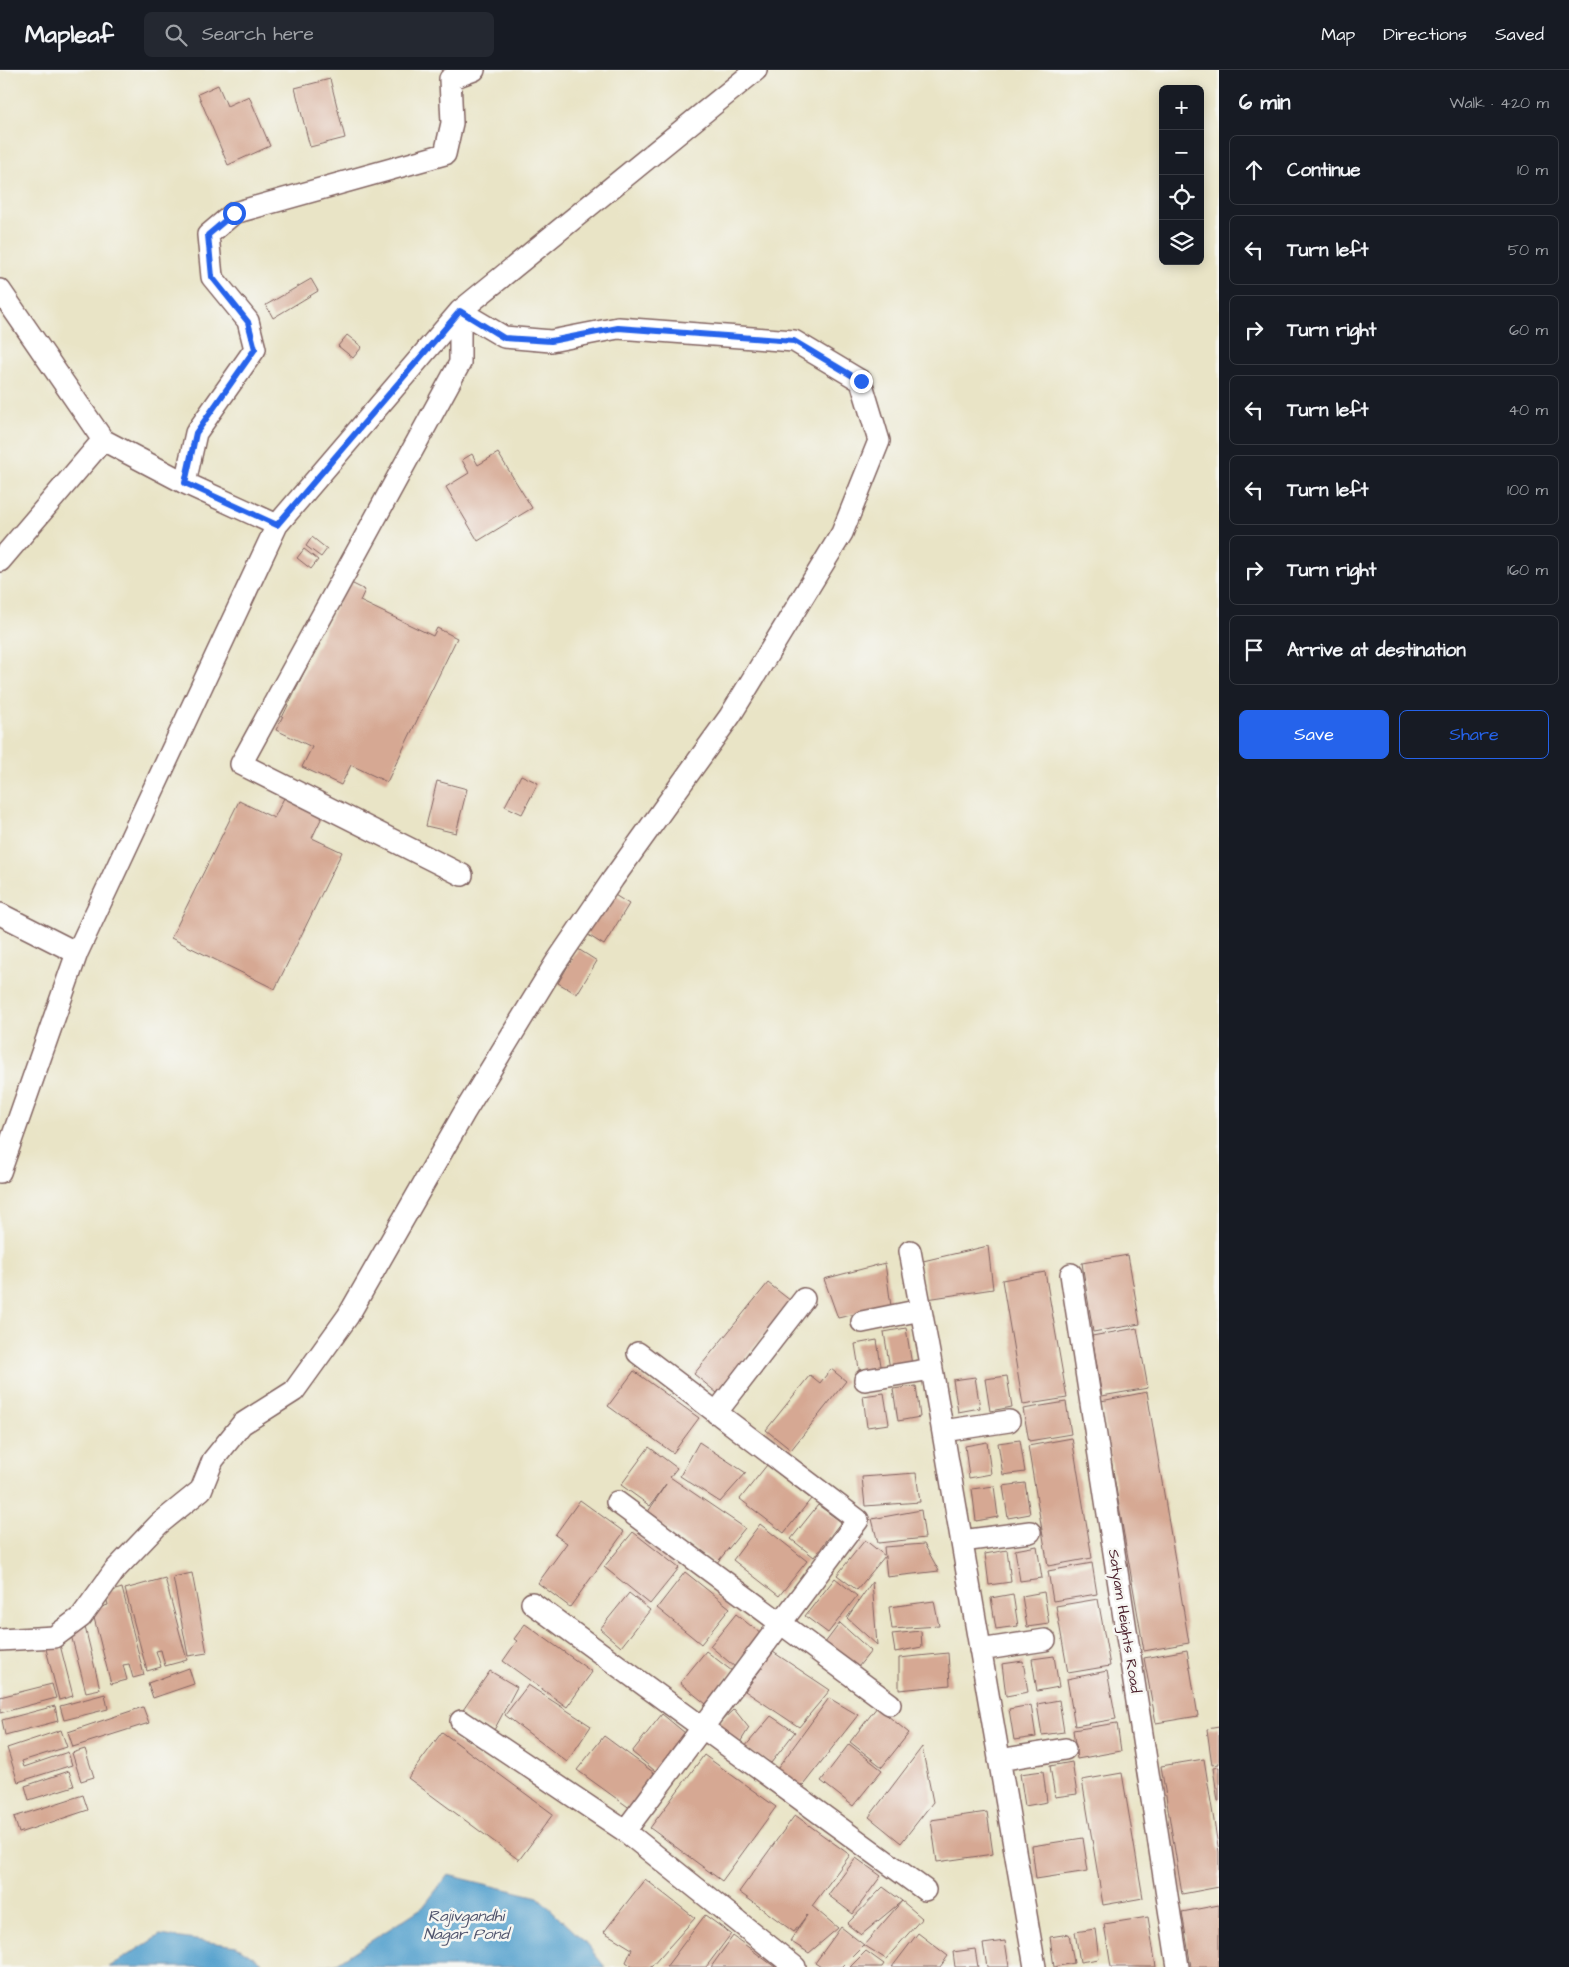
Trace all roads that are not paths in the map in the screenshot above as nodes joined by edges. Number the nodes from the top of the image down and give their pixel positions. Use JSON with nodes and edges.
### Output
{"nodes":[{"id":1,"x":474,"y":70,"type":"edge"},
{"id":2,"x":756,"y":70,"type":"edge"},
{"id":3,"x":0,"y":290,"type":"edge"},
{"id":4,"x":460,"y":311,"type":"junction"},
{"id":5,"x":103,"y":440,"type":"junction"},
{"id":6,"x":185,"y":483,"type":"junction"},
{"id":7,"x":277,"y":525,"type":"junction"},
{"id":8,"x":0,"y":561,"type":"edge"},
{"id":9,"x":462,"y":875,"type":"dead end"},
{"id":10,"x":0,"y":914,"type":"edge"},
{"id":11,"x":77,"y":953,"type":"junction"},
{"id":12,"x":0,"y":1172,"type":"edge"},
{"id":13,"x":910,"y":1251,"type":"dead end"},
{"id":14,"x":1071,"y":1274,"type":"dead end"},
{"id":15,"x":804,"y":1299,"type":"dead end"},
{"id":16,"x":921,"y":1310,"type":"junction"},
{"id":17,"x":862,"y":1322,"type":"dead end"},
{"id":18,"x":638,"y":1353,"type":"dead end"},
{"id":19,"x":932,"y":1368,"type":"junction"},
{"id":20,"x":865,"y":1380,"type":"dead end"},
{"id":21,"x":716,"y":1412,"type":"junction"},
{"id":22,"x":1009,"y":1422,"type":"dead end"},
{"id":23,"x":943,"y":1431,"type":"junction"},
{"id":24,"x":617,"y":1502,"type":"dead end"},
{"id":25,"x":1030,"y":1532,"type":"dead end"},
{"id":26,"x":962,"y":1542,"type":"junction"},
{"id":27,"x":532,"y":1603,"type":"dead end"},
{"id":28,"x":781,"y":1623,"type":"junction"},
{"id":29,"x":0,"y":1640,"type":"edge"},
{"id":30,"x":1046,"y":1640,"type":"dead end"},
{"id":31,"x":980,"y":1650,"type":"junction"},
{"id":32,"x":890,"y":1704,"type":"dead end"},
{"id":33,"x":461,"y":1721,"type":"dead end"},
{"id":34,"x":703,"y":1727,"type":"junction"},
{"id":35,"x":1064,"y":1750,"type":"dead end"},
{"id":36,"x":999,"y":1760,"type":"junction"},
{"id":37,"x":625,"y":1831,"type":"junction"},
{"id":38,"x":924,"y":1890,"type":"dead end"},
{"id":39,"x":795,"y":1967,"type":"edge"},
{"id":40,"x":1035,"y":1967,"type":"edge"},
{"id":41,"x":1178,"y":1967,"type":"edge"}],
"edges":[{"from":1,"to":6,"type":"street"},
{"from":2,"to":4,"type":"street"},
{"from":3,"to":5,"type":"street"},
{"from":4,"to":7,"type":"street"},
{"from":4,"to":9,"type":"street"},
{"from":4,"to":29,"type":"street"},
{"from":5,"to":6,"type":"street"},
{"from":5,"to":8,"type":"street"},
{"from":6,"to":7,"type":"street"},
{"from":7,"to":11,"type":"street"},
{"from":10,"to":11,"type":"street"},
{"from":11,"to":12,"type":"street"},
{"from":13,"to":16,"type":"street"},
{"from":14,"to":41,"type":"street","name":"Satyam Heights Road"},
{"from":15,"to":21,"type":"street"},
{"from":16,"to":17,"type":"street"},
{"from":16,"to":19,"type":"street"},
{"from":18,"to":21,"type":"street"},
{"from":19,"to":20,"type":"street"},
{"from":19,"to":23,"type":"street"},
{"from":21,"to":28,"type":"street"},
{"from":22,"to":23,"type":"street"},
{"from":23,"to":26,"type":"street"},
{"from":24,"to":28,"type":"street"},
{"from":25,"to":26,"type":"street"},
{"from":26,"to":31,"type":"street"},
{"from":27,"to":34,"type":"street"},
{"from":28,"to":32,"type":"street"},
{"from":28,"to":34,"type":"street"},
{"from":30,"to":31,"type":"street"},
{"from":31,"to":36,"type":"street"},
{"from":33,"to":37,"type":"street"},
{"from":34,"to":37,"type":"street"},
{"from":34,"to":38,"type":"street"},
{"from":35,"to":36,"type":"street"},
{"from":36,"to":40,"type":"street"},
{"from":37,"to":39,"type":"street"}]}
